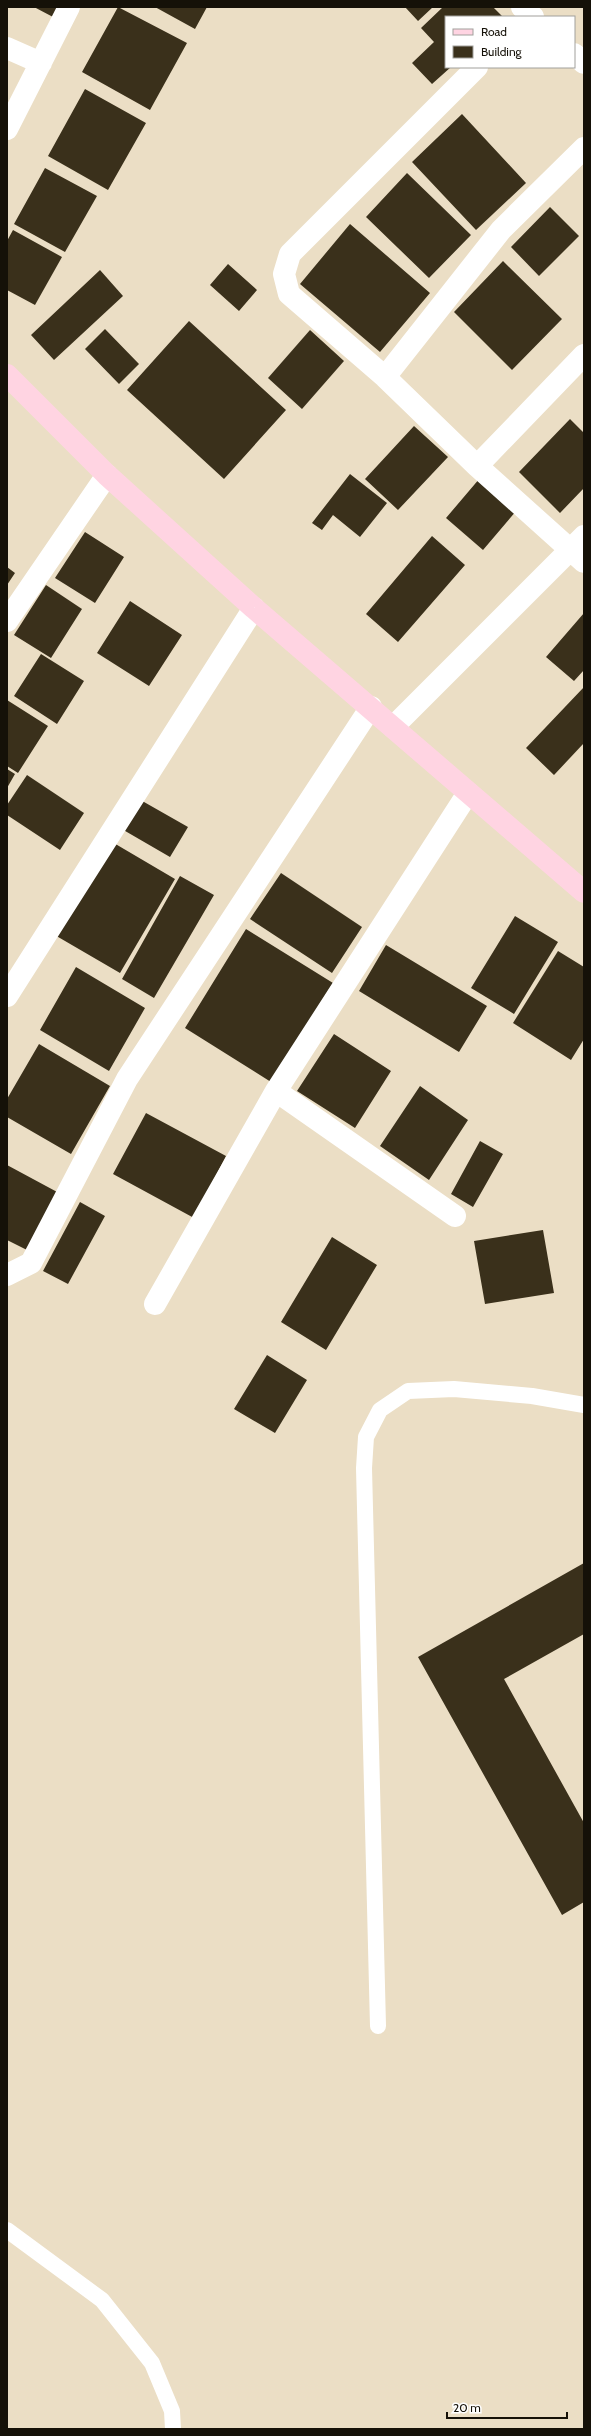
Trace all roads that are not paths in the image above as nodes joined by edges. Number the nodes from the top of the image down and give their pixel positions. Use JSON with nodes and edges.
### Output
{"nodes":[{"id":1,"x":69,"y":7,"type":"edge"},
{"id":2,"x":7,"y":48,"type":"edge"},
{"id":3,"x":575,"y":55,"type":"edge"},
{"id":4,"x":41,"y":63,"type":"junction"},
{"id":5,"x":584,"y":63,"type":"edge"},
{"id":6,"x":476,"y":68,"type":"edge"},
{"id":7,"x":7,"y":129,"type":"edge"},
{"id":8,"x":584,"y":148,"type":"edge"},
{"id":9,"x":584,"y":354,"type":"edge"},
{"id":10,"x":7,"y":375,"type":"edge"},
{"id":11,"x":385,"y":377,"type":"junction"},
{"id":12,"x":477,"y":466,"type":"junction"},
{"id":13,"x":107,"y":475,"type":"junction"},
{"id":14,"x":580,"y":549,"type":"edge"},
{"id":15,"x":254,"y":608,"type":"junction"},
{"id":16,"x":7,"y":621,"type":"edge"},
{"id":17,"x":371,"y":707,"type":"junction"},
{"id":18,"x":393,"y":727,"type":"junction"},
{"id":19,"x":468,"y":793,"type":"junction"},
{"id":20,"x":584,"y":892,"type":"edge"},
{"id":21,"x":7,"y":996,"type":"edge"},
{"id":22,"x":276,"y":1090,"type":"junction"},
{"id":23,"x":455,"y":1216,"type":"dead end"},
{"id":24,"x":7,"y":1275,"type":"edge"},
{"id":25,"x":155,"y":1304,"type":"dead end"},
{"id":26,"x":584,"y":1405,"type":"edge"},
{"id":27,"x":378,"y":2026,"type":"dead end"},
{"id":28,"x":7,"y":2230,"type":"edge"},
{"id":29,"x":173,"y":2429,"type":"edge"}],
"edges":[{"from":1,"to":4,"type":"street"},
{"from":2,"to":4,"type":"street"},
{"from":3,"to":5,"type":"street"},
{"from":4,"to":7,"type":"street"},
{"from":6,"to":11,"type":"street"},
{"from":8,"to":11,"type":"street"},
{"from":9,"to":12,"type":"street"},
{"from":10,"to":13,"type":"street"},
{"from":11,"to":12,"type":"street"},
{"from":12,"to":14,"type":"street"},
{"from":13,"to":15,"type":"street"},
{"from":13,"to":16,"type":"street"},
{"from":14,"to":18,"type":"street"},
{"from":15,"to":17,"type":"street"},
{"from":15,"to":21,"type":"street"},
{"from":17,"to":18,"type":"street"},
{"from":17,"to":24,"type":"street"},
{"from":18,"to":19,"type":"street"},
{"from":19,"to":20,"type":"street"},
{"from":19,"to":22,"type":"street"},
{"from":22,"to":23,"type":"street"},
{"from":22,"to":25,"type":"street"},
{"from":26,"to":27,"type":"lane"},
{"from":28,"to":29,"type":"lane"}]}
